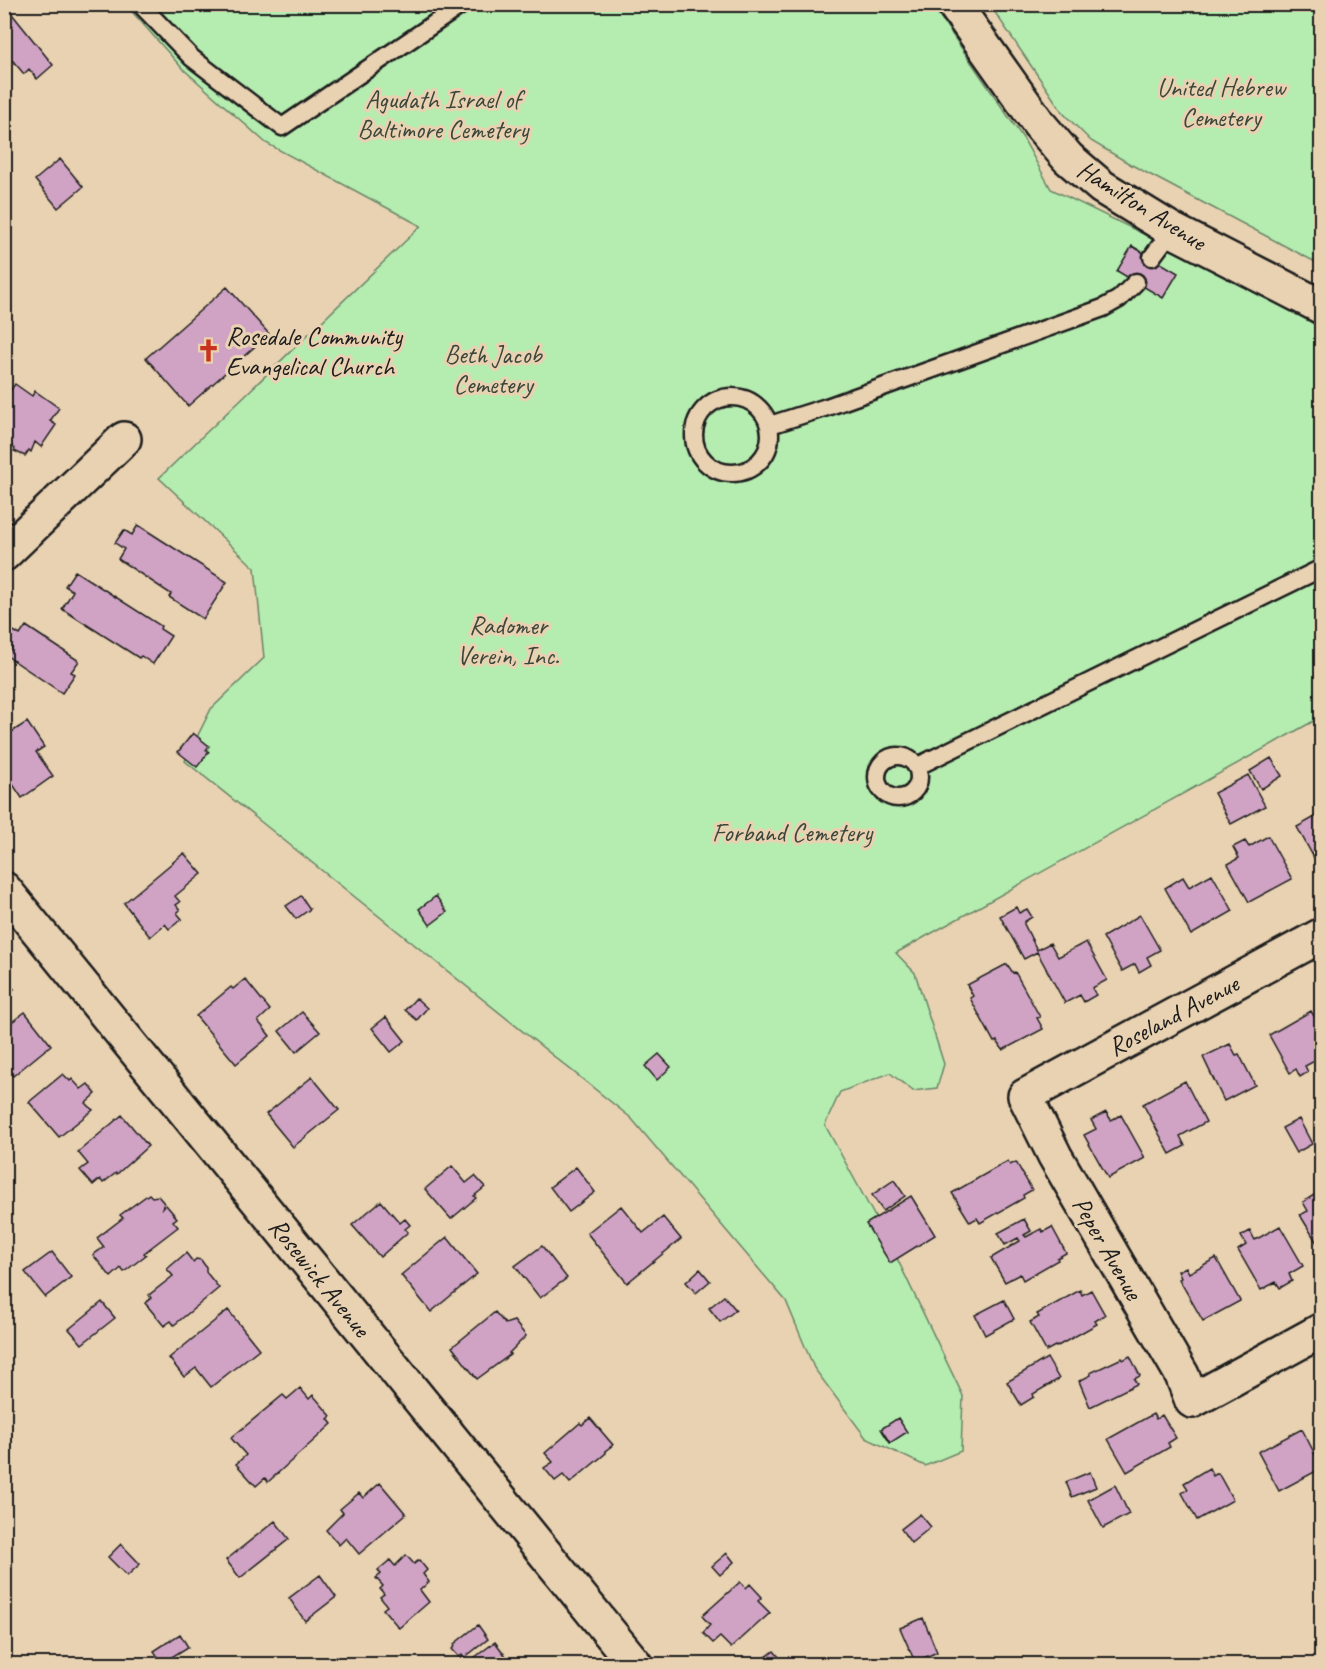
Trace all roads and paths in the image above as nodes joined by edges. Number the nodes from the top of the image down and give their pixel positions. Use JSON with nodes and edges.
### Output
{"nodes":[{"id":1,"x":140,"y":4,"type":"edge"},
{"id":2,"x":462,"y":4,"type":"edge"},
{"id":3,"x":954,"y":4,"type":"edge"},
{"id":4,"x":1172,"y":230,"type":"junction"},
{"id":5,"x":1152,"y":257,"type":"dead end"},
{"id":6,"x":1136,"y":282,"type":"dead end"},
{"id":7,"x":1322,"y":307,"type":"edge"},
{"id":8,"x":770,"y":425,"type":"junction"},
{"id":9,"x":124,"y":439,"type":"dead end"},
{"id":10,"x":4,"y":554,"type":"edge"},
{"id":11,"x":1322,"y":568,"type":"edge"},
{"id":12,"x":916,"y":767,"type":"dead end"},
{"id":13,"x":4,"y":889,"type":"edge"},
{"id":14,"x":1322,"y":935,"type":"edge"},
{"id":15,"x":1024,"y":1096,"type":"joint"},
{"id":16,"x":1322,"y":1330,"type":"edge"},
{"id":17,"x":635,"y":1665,"type":"edge"}],
"edges":[{"from":1,"to":2,"type":"lane"},
{"from":3,"to":4,"type":"street","name":"Hamilton Avenue"},
{"from":4,"to":5,"type":"lane"},
{"from":4,"to":7,"type":"street","name":"Hamilton Avenue"},
{"from":6,"to":8,"type":"lane"},
{"from":8,"to":8,"type":"lane"},
{"from":9,"to":10,"type":"street"},
{"from":11,"to":12,"type":"lane"},
{"from":13,"to":17,"type":"street","name":"Rosewick Avenue"},
{"from":14,"to":15,"type":"street","name":"Roseland Avenue"},
{"from":15,"to":16,"type":"street","name":"Peper Avenue"}]}
